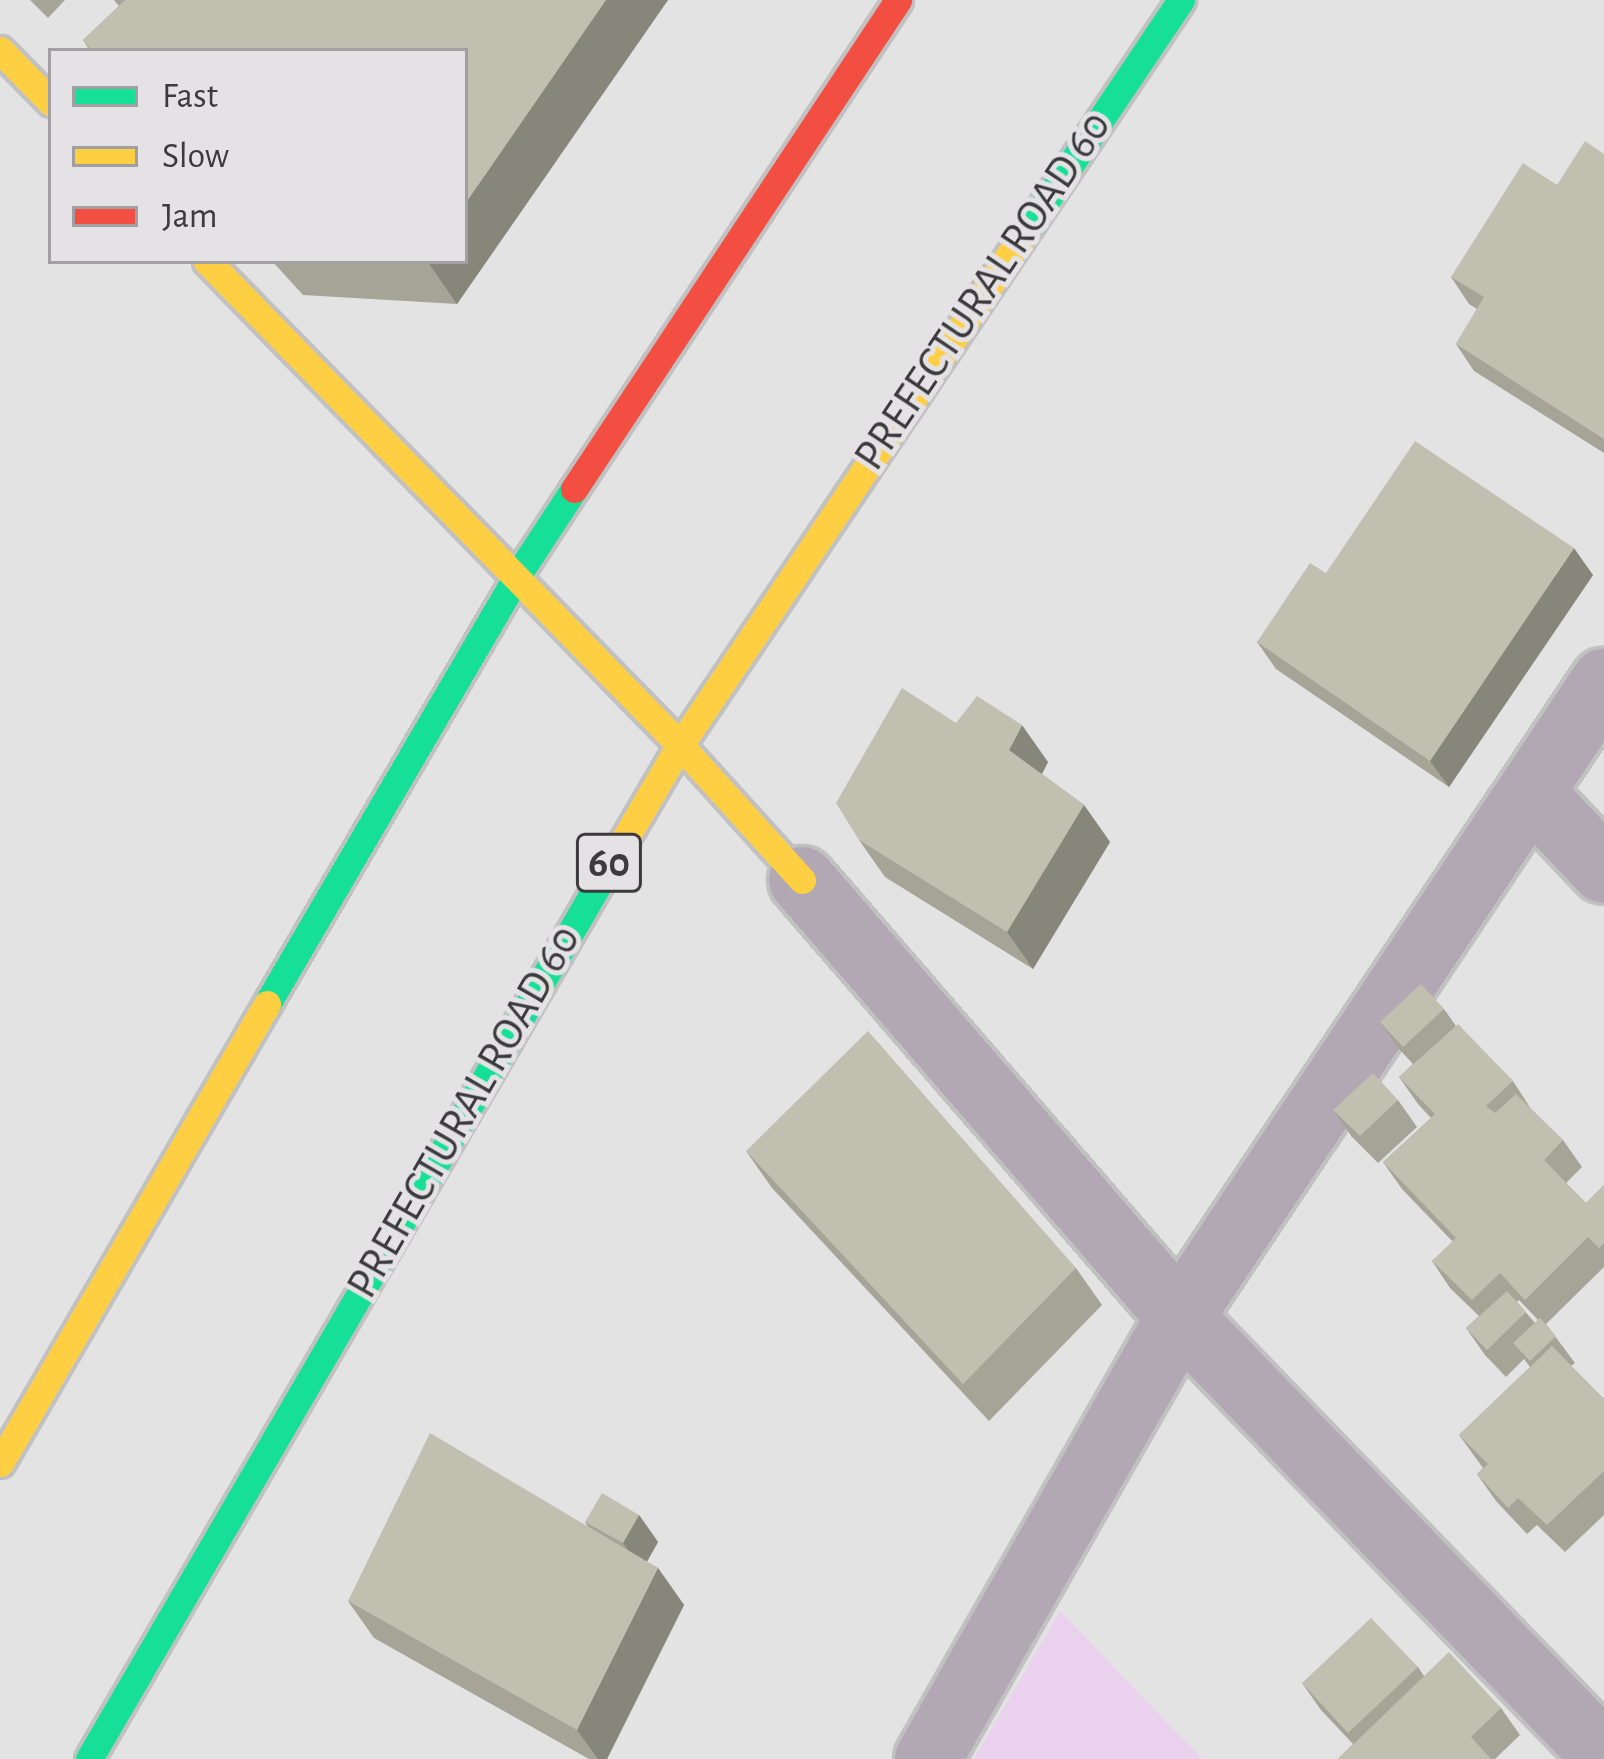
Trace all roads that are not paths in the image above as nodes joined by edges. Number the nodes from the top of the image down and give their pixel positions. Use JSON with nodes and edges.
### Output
{"nodes":[{"id":1,"x":898,"y":0,"type":"edge"},
{"id":2,"x":1181,"y":0,"type":"edge"},
{"id":3,"x":0,"y":50,"type":"edge"},
{"id":4,"x":48,"y":99,"type":"edge"},
{"id":5,"x":210,"y":264,"type":"edge"},
{"id":6,"x":517,"y":577,"type":"junction"},
{"id":7,"x":1604,"y":682,"type":"edge"},
{"id":8,"x":680,"y":745,"type":"junction"},
{"id":9,"x":1531,"y":794,"type":"junction"},
{"id":10,"x":1604,"y":870,"type":"edge"},
{"id":11,"x":802,"y":880,"type":"joint"},
{"id":12,"x":1180,"y":1317,"type":"junction"},
{"id":13,"x":0,"y":1463,"type":"edge"},
{"id":14,"x":1604,"y":1755,"type":"edge"},
{"id":15,"x":88,"y":1759,"type":"edge"},
{"id":16,"x":928,"y":1759,"type":"edge"}],
"edges":[{"from":1,"to":6,"type":"main road"},
{"from":2,"to":8,"type":"main road","name":"PREFECTURAL ROAD 60","number":"60"},
{"from":3,"to":4,"type":"main road"},
{"from":5,"to":6,"type":"main road"},
{"from":6,"to":8,"type":"main road"},
{"from":6,"to":13,"type":"main road"},
{"from":7,"to":9,"type":"street"},
{"from":8,"to":11,"type":"main road"},
{"from":8,"to":15,"type":"main road","name":"PREFECTURAL ROAD 60","number":"60"},
{"from":9,"to":10,"type":"street"},
{"from":9,"to":12,"type":"street"},
{"from":11,"to":12,"type":"street"},
{"from":12,"to":14,"type":"street"},
{"from":12,"to":16,"type":"street"}]}
